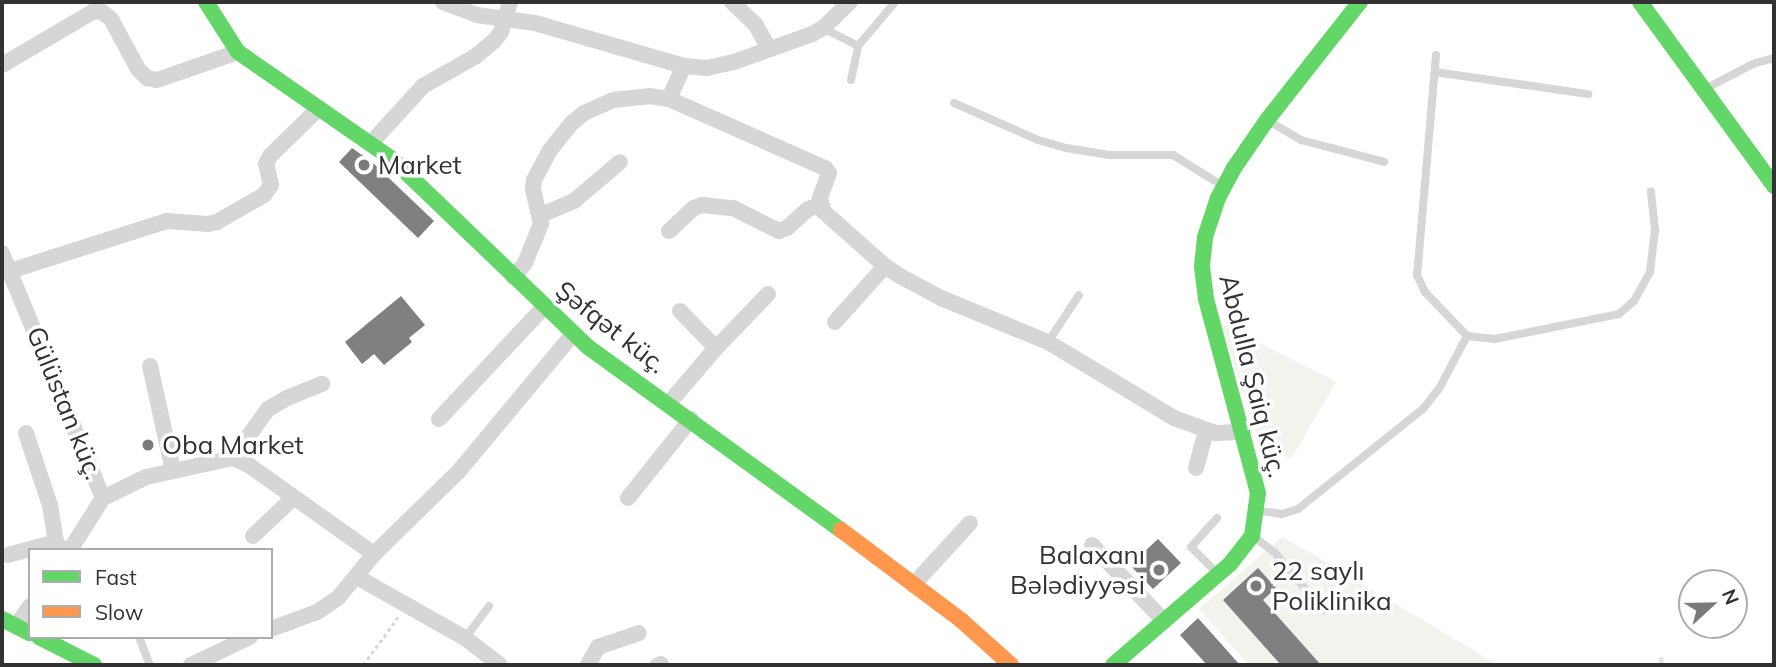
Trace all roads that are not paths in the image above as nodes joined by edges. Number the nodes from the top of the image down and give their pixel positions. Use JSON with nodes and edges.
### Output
{"nodes":[{"id":1,"x":206,"y":2,"type":"edge"},
{"id":2,"x":443,"y":2,"type":"edge"},
{"id":3,"x":510,"y":2,"type":"edge"},
{"id":4,"x":732,"y":2,"type":"edge"},
{"id":5,"x":850,"y":2,"type":"edge"},
{"id":6,"x":895,"y":2,"type":"edge"},
{"id":7,"x":1360,"y":2,"type":"edge"},
{"id":8,"x":1640,"y":2,"type":"edge"},
{"id":9,"x":106,"y":7,"type":"edge"},
{"id":10,"x":505,"y":19,"type":"junction"},
{"id":11,"x":824,"y":28,"type":"junction"},
{"id":12,"x":858,"y":47,"type":"junction"},
{"id":13,"x":769,"y":48,"type":"junction"},
{"id":14,"x":238,"y":52,"type":"junction"},
{"id":15,"x":1436,"y":55,"type":"dead end"},
{"id":16,"x":1774,"y":58,"type":"edge"},
{"id":17,"x":2,"y":65,"type":"edge"},
{"id":18,"x":684,"y":65,"type":"junction"},
{"id":19,"x":1435,"y":72,"type":"junction"},
{"id":20,"x":851,"y":80,"type":"dead end"},
{"id":21,"x":1704,"y":89,"type":"junction"},
{"id":22,"x":1588,"y":94,"type":"dead end"},
{"id":23,"x":669,"y":99,"type":"junction"},
{"id":24,"x":954,"y":103,"type":"dead end"},
{"id":25,"x":319,"y":108,"type":"junction"},
{"id":26,"x":1267,"y":120,"type":"junction"},
{"id":27,"x":371,"y":143,"type":"junction"},
{"id":28,"x":620,"y":162,"type":"dead end"},
{"id":29,"x":1384,"y":162,"type":"dead end"},
{"id":30,"x":1774,"y":186,"type":"edge"},
{"id":31,"x":1224,"y":187,"type":"junction"},
{"id":32,"x":1651,"y":191,"type":"dead end"},
{"id":33,"x":820,"y":205,"type":"junction"},
{"id":34,"x":541,"y":215,"type":"junction"},
{"id":35,"x":669,"y":231,"type":"dead end"},
{"id":36,"x":2,"y":253,"type":"edge"},
{"id":37,"x":885,"y":266,"type":"junction"},
{"id":38,"x":9,"y":271,"type":"junction"},
{"id":39,"x":513,"y":277,"type":"junction"},
{"id":40,"x":768,"y":294,"type":"dead end"},
{"id":41,"x":1079,"y":295,"type":"dead end"},
{"id":42,"x":544,"y":307,"type":"junction"},
{"id":43,"x":680,"y":311,"type":"dead end"},
{"id":44,"x":835,"y":322,"type":"dead end"},
{"id":45,"x":573,"y":334,"type":"junction"},
{"id":46,"x":1467,"y":336,"type":"junction"},
{"id":47,"x":1048,"y":342,"type":"junction"},
{"id":48,"x":716,"y":348,"type":"junction"},
{"id":49,"x":150,"y":366,"type":"dead end"},
{"id":50,"x":322,"y":384,"type":"dead end"},
{"id":51,"x":669,"y":403,"type":"junction"},
{"id":52,"x":439,"y":419,"type":"dead end"},
{"id":53,"x":691,"y":419,"type":"junction"},
{"id":54,"x":1206,"y":430,"type":"junction"},
{"id":55,"x":1243,"y":432,"type":"junction"},
{"id":56,"x":26,"y":433,"type":"dead end"},
{"id":57,"x":233,"y":458,"type":"junction"},
{"id":58,"x":1196,"y":468,"type":"dead end"},
{"id":59,"x":173,"y":471,"type":"junction"},
{"id":60,"x":103,"y":498,"type":"junction"},
{"id":61,"x":293,"y":498,"type":"junction"},
{"id":62,"x":628,"y":498,"type":"dead end"},
{"id":63,"x":1258,"y":510,"type":"junction"},
{"id":64,"x":1217,"y":518,"type":"dead end"},
{"id":65,"x":970,"y":523,"type":"dead end"},
{"id":66,"x":253,"y":536,"type":"dead end"},
{"id":67,"x":1252,"y":536,"type":"junction"},
{"id":68,"x":1092,"y":545,"type":"dead end"},
{"id":69,"x":63,"y":547,"type":"edge"},
{"id":70,"x":28,"y":552,"type":"edge"},
{"id":71,"x":374,"y":554,"type":"junction"},
{"id":72,"x":8,"y":555,"type":"dead end"},
{"id":73,"x":1218,"y":574,"type":"junction"},
{"id":74,"x":357,"y":577,"type":"junction"},
{"id":75,"x":913,"y":585,"type":"junction"},
{"id":76,"x":489,"y":606,"type":"dead end"},
{"id":77,"x":28,"y":609,"type":"edge"},
{"id":78,"x":1323,"y":610,"type":"dead end"},
{"id":79,"x":1164,"y":621,"type":"junction"},
{"id":80,"x":16,"y":626,"type":"edge"},
{"id":81,"x":273,"y":628,"type":"edge"},
{"id":82,"x":639,"y":633,"type":"dead end"},
{"id":83,"x":465,"y":638,"type":"junction"},
{"id":84,"x":43,"y":639,"type":"edge"},
{"id":85,"x":140,"y":639,"type":"edge"},
{"id":86,"x":246,"y":639,"type":"edge"},
{"id":87,"x":89,"y":664,"type":"edge"},
{"id":88,"x":150,"y":665,"type":"edge"},
{"id":89,"x":191,"y":665,"type":"edge"},
{"id":90,"x":500,"y":665,"type":"edge"},
{"id":91,"x":588,"y":665,"type":"edge"},
{"id":92,"x":1011,"y":665,"type":"edge"},
{"id":93,"x":1113,"y":665,"type":"edge"}],
"edges":[{"from":1,"to":14,"type":"street","name":"Şəfqət küç."},
{"from":2,"to":10,"type":"street"},
{"from":3,"to":10,"type":"street"},
{"from":4,"to":13,"type":"street"},
{"from":5,"to":11,"type":"street"},
{"from":6,"to":12,"type":"lane"},
{"from":7,"to":26,"type":"street","name":"Abdulla Şaiq küç."},
{"from":8,"to":21,"type":"street"},
{"from":9,"to":14,"type":"street"},
{"from":9,"to":17,"type":"street"},
{"from":10,"to":18,"type":"street"},
{"from":10,"to":27,"type":"street"},
{"from":11,"to":12,"type":"lane"},
{"from":11,"to":13,"type":"street"},
{"from":12,"to":20,"type":"lane"},
{"from":13,"to":18,"type":"street"},
{"from":14,"to":25,"type":"street","name":"Şəfqət küç."},
{"from":15,"to":19,"type":"lane"},
{"from":16,"to":21,"type":"lane"},
{"from":18,"to":23,"type":"street"},
{"from":19,"to":22,"type":"lane"},
{"from":19,"to":46,"type":"lane"},
{"from":21,"to":30,"type":"street"},
{"from":23,"to":33,"type":"street"},
{"from":23,"to":34,"type":"street"},
{"from":24,"to":31,"type":"lane"},
{"from":25,"to":27,"type":"street","name":"Şəfqət küç."},
{"from":25,"to":38,"type":"street"},
{"from":26,"to":29,"type":"lane"},
{"from":26,"to":31,"type":"street","name":"Abdulla Şaiq küç."},
{"from":27,"to":39,"type":"street","name":"Şəfqət küç."},
{"from":28,"to":34,"type":"street"},
{"from":31,"to":55,"type":"street","name":"Abdulla Şaiq küç."},
{"from":32,"to":46,"type":"lane"},
{"from":33,"to":35,"type":"street"},
{"from":33,"to":37,"type":"street"},
{"from":34,"to":39,"type":"street"},
{"from":36,"to":38,"type":"street","name":"Gülüstan küç."},
{"from":37,"to":44,"type":"street"},
{"from":37,"to":47,"type":"street"},
{"from":38,"to":60,"type":"street","name":"Gülüstan küç."},
{"from":39,"to":42,"type":"street","name":"Şəfqət küç."},
{"from":40,"to":48,"type":"street"},
{"from":41,"to":47,"type":"lane"},
{"from":42,"to":45,"type":"street","name":"Şəfqət küç."},
{"from":42,"to":52,"type":"street"},
{"from":43,"to":48,"type":"street"},
{"from":45,"to":51,"type":"street","name":"Şəfqət küç."},
{"from":45,"to":71,"type":"street"},
{"from":46,"to":63,"type":"lane"},
{"from":47,"to":54,"type":"street"},
{"from":48,"to":51,"type":"street"},
{"from":49,"to":59,"type":"street"},
{"from":50,"to":57,"type":"street"},
{"from":51,"to":53,"type":"street","name":"Şəfqət küç."},
{"from":53,"to":62,"type":"street"},
{"from":53,"to":75,"type":"street","name":"Şəfqət küç."},
{"from":54,"to":55,"type":"street"},
{"from":54,"to":58,"type":"street"},
{"from":55,"to":63,"type":"street","name":"Abdulla Şaiq küç."},
{"from":56,"to":69,"type":"street"},
{"from":57,"to":59,"type":"street"},
{"from":57,"to":61,"type":"street"},
{"from":59,"to":60,"type":"street"},
{"from":60,"to":69,"type":"street","name":"Gülüstan küç."},
{"from":61,"to":66,"type":"street"},
{"from":61,"to":71,"type":"street"},
{"from":63,"to":67,"type":"street","name":"Abdulla Şaiq küç."},
{"from":64,"to":73,"type":"lane"},
{"from":65,"to":75,"type":"street"},
{"from":67,"to":73,"type":"street","name":"Abdulla Şaiq küç."},
{"from":67,"to":78,"type":"lane"},
{"from":68,"to":79,"type":"street"},
{"from":70,"to":72,"type":"street"},
{"from":71,"to":74,"type":"street"},
{"from":73,"to":79,"type":"street","name":"Abdulla Şaiq küç."},
{"from":74,"to":81,"type":"street"},
{"from":74,"to":83,"type":"street"},
{"from":75,"to":92,"type":"street","name":"Şəfqət küç."},
{"from":76,"to":83,"type":"lane"},
{"from":77,"to":80,"type":"street"},
{"from":79,"to":93,"type":"street","name":"Abdulla Şaiq küç."},
{"from":82,"to":91,"type":"street"},
{"from":83,"to":90,"type":"street"},
{"from":84,"to":87,"type":"street"},
{"from":85,"to":88,"type":"lane"},
{"from":86,"to":89,"type":"street"}]}
